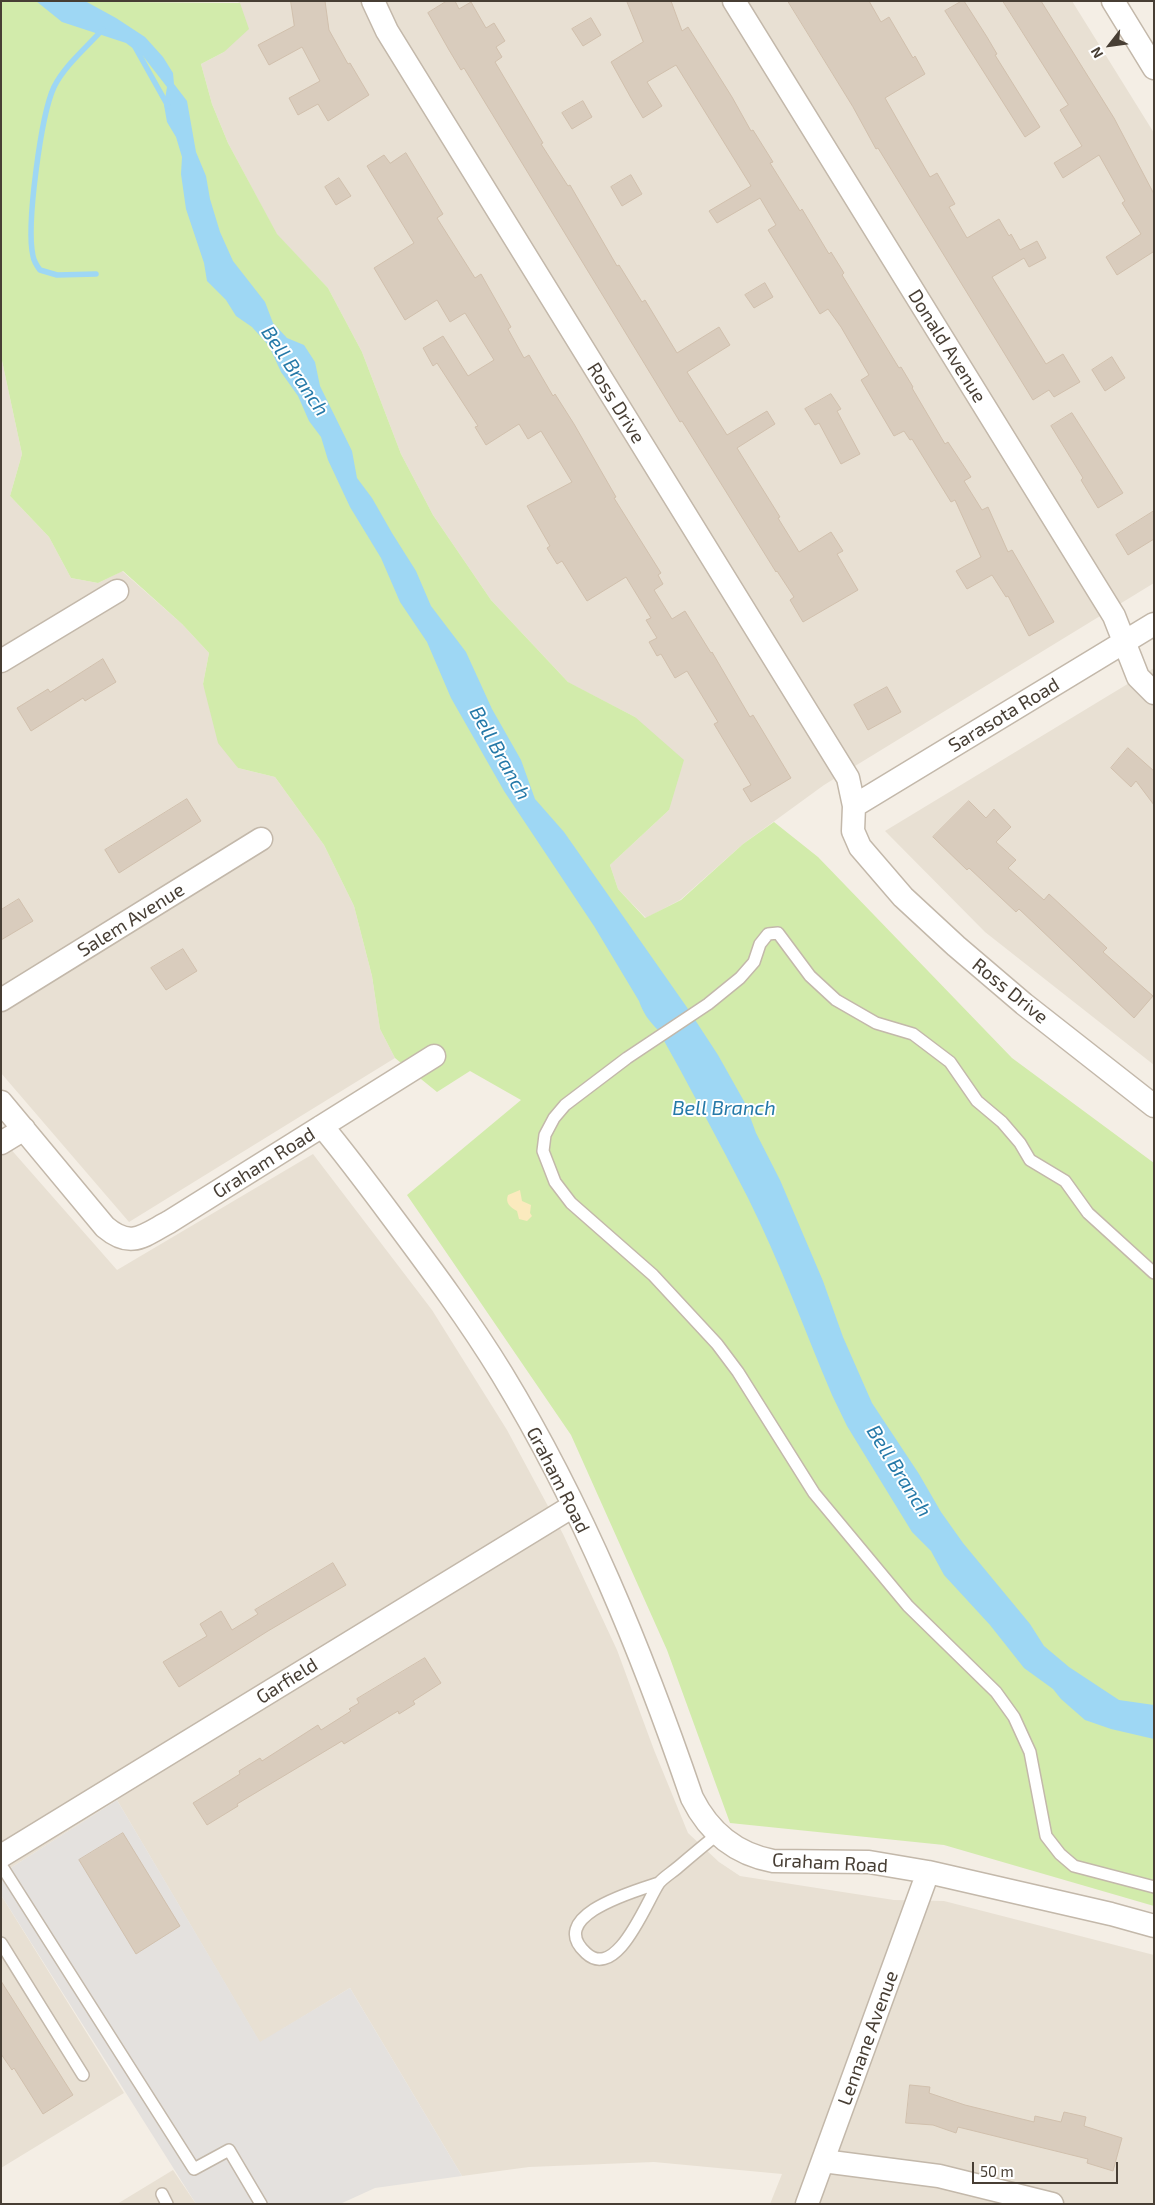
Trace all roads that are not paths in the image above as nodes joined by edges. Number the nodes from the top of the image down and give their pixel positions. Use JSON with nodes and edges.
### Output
{"nodes":[{"id":1,"x":373,"y":1,"type":"edge"},
{"id":2,"x":734,"y":1,"type":"edge"},
{"id":3,"x":1113,"y":1,"type":"edge"},
{"id":4,"x":1154,"y":68,"type":"edge"},
{"id":5,"x":116,"y":591,"type":"dead end"},
{"id":6,"x":1154,"y":624,"type":"edge"},
{"id":7,"x":1123,"y":643,"type":"junction"},
{"id":8,"x":1,"y":661,"type":"edge"},
{"id":9,"x":1154,"y":693,"type":"edge"},
{"id":10,"x":854,"y":806,"type":"junction"},
{"id":11,"x":261,"y":839,"type":"dead end"},
{"id":12,"x":1,"y":1000,"type":"edge"},
{"id":13,"x":434,"y":1056,"type":"dead end"},
{"id":14,"x":1,"y":1102,"type":"edge"},
{"id":15,"x":1154,"y":1106,"type":"edge"},
{"id":16,"x":322,"y":1126,"type":"junction"},
{"id":17,"x":24,"y":1129,"type":"junction"},
{"id":18,"x":1,"y":1143,"type":"edge"},
{"id":19,"x":1154,"y":1273,"type":"edge"},
{"id":20,"x":573,"y":1506,"type":"junction"},
{"id":21,"x":718,"y":1834,"type":"junction"},
{"id":22,"x":1,"y":1856,"type":"edge"},
{"id":23,"x":1,"y":1865,"type":"edge"},
{"id":24,"x":928,"y":1872,"type":"junction"},
{"id":25,"x":659,"y":1883,"type":"junction"},
{"id":26,"x":1154,"y":1887,"type":"edge"},
{"id":27,"x":1154,"y":1926,"type":"edge"},
{"id":28,"x":1,"y":1943,"type":"edge"},
{"id":29,"x":83,"y":2075,"type":"dead end"},
{"id":30,"x":823,"y":2161,"type":"junction"},
{"id":31,"x":261,"y":2204,"type":"edge"},
{"id":32,"x":807,"y":2204,"type":"edge"},
{"id":33,"x":1052,"y":2204,"type":"edge"}],
"edges":[{"from":1,"to":10,"type":"street","name":"Ross Drive"},
{"from":2,"to":7,"type":"street","name":"Donald Avenue"},
{"from":3,"to":4,"type":"street"},
{"from":5,"to":8,"type":"street"},
{"from":6,"to":7,"type":"street","name":"Sarasota Road"},
{"from":7,"to":9,"type":"street","name":"Donald Avenue"},
{"from":7,"to":10,"type":"street","name":"Sarasota Road"},
{"from":10,"to":15,"type":"street","name":"Ross Drive"},
{"from":11,"to":12,"type":"street","name":"Salem Avenue"},
{"from":13,"to":16,"type":"street"},
{"from":14,"to":17,"type":"street","name":"Graham Road"},
{"from":16,"to":17,"type":"street","name":"Graham Road"},
{"from":16,"to":20,"type":"street","name":"Graham Road"},
{"from":17,"to":18,"type":"street"},
{"from":19,"to":26,"type":"lane"},
{"from":20,"to":21,"type":"street","name":"Graham Road"},
{"from":20,"to":22,"type":"street","name":"Garfield"},
{"from":21,"to":24,"type":"street","name":"Graham Road"},
{"from":21,"to":25,"type":"lane"},
{"from":23,"to":31,"type":"lane"},
{"from":24,"to":27,"type":"street","name":"Graham Road"},
{"from":24,"to":30,"type":"street","name":"Lennane Avenue"},
{"from":25,"to":25,"type":"lane"},
{"from":28,"to":29,"type":"lane"},
{"from":30,"to":32,"type":"street","name":"Lennane Avenue"},
{"from":30,"to":33,"type":"street"}]}
